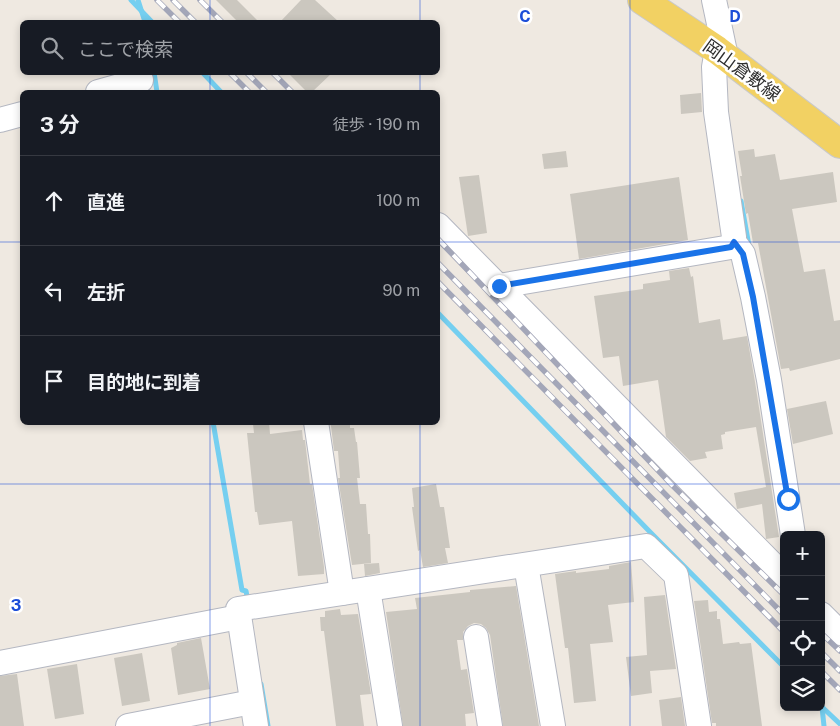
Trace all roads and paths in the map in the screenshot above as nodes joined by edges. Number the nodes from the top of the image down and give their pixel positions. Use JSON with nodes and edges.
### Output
{"nodes":[{"id":1,"x":642,"y":0,"type":"edge"},
{"id":2,"x":714,"y":0,"type":"edge"},
{"id":3,"x":721,"y":54,"type":"junction"},
{"id":4,"x":141,"y":80,"type":"dead end"},
{"id":5,"x":105,"y":90,"type":"edge"},
{"id":6,"x":20,"y":115,"type":"edge"},
{"id":7,"x":0,"y":120,"type":"edge"},
{"id":8,"x":840,"y":144,"type":"edge"},
{"id":9,"x":440,"y":227,"type":"edge"},
{"id":10,"x":734,"y":242,"type":"junction"},
{"id":11,"x":499,"y":286,"type":"junction"},
{"id":12,"x":316,"y":425,"type":"edge"},
{"id":13,"x":792,"y":531,"type":"edge"},
{"id":14,"x":526,"y":565,"type":"junction"},
{"id":15,"x":780,"y":572,"type":"edge"},
{"id":16,"x":368,"y":589,"type":"junction"},
{"id":17,"x":342,"y":593,"type":"junction"},
{"id":18,"x":244,"y":611,"type":"junction"},
{"id":19,"x":825,"y":618,"type":"edge"},
{"id":20,"x":840,"y":633,"type":"edge"},
{"id":21,"x":476,"y":637,"type":"dead end"},
{"id":22,"x":0,"y":663,"type":"edge"},
{"id":23,"x":252,"y":702,"type":"junction"},
{"id":24,"x":128,"y":726,"type":"edge"},
{"id":25,"x":256,"y":726,"type":"edge"},
{"id":26,"x":390,"y":726,"type":"edge"},
{"id":27,"x":490,"y":726,"type":"edge"},
{"id":28,"x":553,"y":726,"type":"edge"},
{"id":29,"x":699,"y":726,"type":"edge"}],
"edges":[{"from":1,"to":3,"type":"main road","name":"岡山倉敷線"},
{"from":2,"to":3,"type":"street"},
{"from":3,"to":8,"type":"main road","name":"岡山倉敷線"},
{"from":3,"to":10,"type":"street"},
{"from":4,"to":5,"type":"street"},
{"from":6,"to":7,"type":"street"},
{"from":9,"to":11,"type":"street"},
{"from":10,"to":11,"type":"street"},
{"from":10,"to":13,"type":"street"},
{"from":11,"to":15,"type":"street"},
{"from":12,"to":17,"type":"street"},
{"from":14,"to":16,"type":"street"},
{"from":14,"to":28,"type":"street"},
{"from":14,"to":29,"type":"street"},
{"from":16,"to":17,"type":"street"},
{"from":16,"to":26,"type":"street"},
{"from":17,"to":18,"type":"street"},
{"from":18,"to":22,"type":"street"},
{"from":18,"to":23,"type":"street"},
{"from":19,"to":20,"type":"street"},
{"from":21,"to":27,"type":"street"},
{"from":23,"to":24,"type":"street"},
{"from":23,"to":25,"type":"street"}]}
